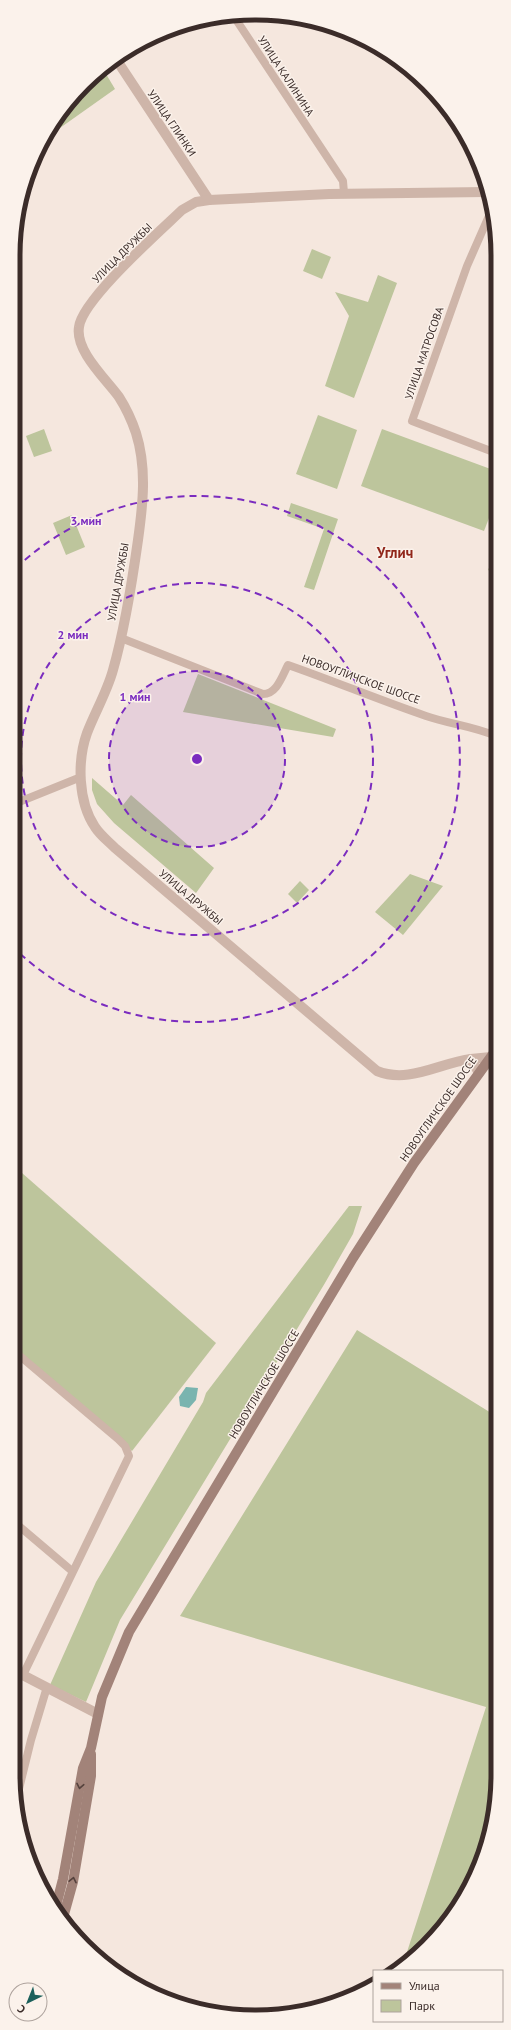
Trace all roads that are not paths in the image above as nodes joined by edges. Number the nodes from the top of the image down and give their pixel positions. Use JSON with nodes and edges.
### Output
{"nodes":[{"id":1,"x":237,"y":21,"type":"edge"},
{"id":2,"x":119,"y":64,"type":"edge"},
{"id":3,"x":482,"y":192,"type":"edge"},
{"id":4,"x":344,"y":194,"type":"junction"},
{"id":5,"x":209,"y":200,"type":"junction"},
{"id":6,"x":488,"y":219,"type":"edge"},
{"id":7,"x":491,"y":451,"type":"edge"},
{"id":8,"x":121,"y":638,"type":"junction"},
{"id":9,"x":491,"y":734,"type":"edge"},
{"id":10,"x":81,"y":777,"type":"junction"},
{"id":11,"x":20,"y":802,"type":"edge"},
{"id":12,"x":491,"y":1054,"type":"edge"},
{"id":13,"x":491,"y":1056,"type":"edge"},
{"id":14,"x":471,"y":1059,"type":"junction"},
{"id":15,"x":479,"y":1073,"type":"junction"},
{"id":16,"x":20,"y":1356,"type":"edge"},
{"id":17,"x":20,"y":1527,"type":"edge"},
{"id":18,"x":72,"y":1571,"type":"junction"},
{"id":19,"x":20,"y":1674,"type":"edge"},
{"id":20,"x":23,"y":1675,"type":"junction"},
{"id":21,"x":47,"y":1687,"type":"junction"},
{"id":22,"x":98,"y":1714,"type":"junction"},
{"id":23,"x":91,"y":1748,"type":"junction"},
{"id":24,"x":21,"y":1785,"type":"edge"},
{"id":25,"x":57,"y":1901,"type":"edge"},
{"id":26,"x":65,"y":1912,"type":"edge"}],
"edges":[{"from":1,"to":4,"type":"street","name":"УЛИЦА КАЛИНИНА"},
{"from":2,"to":5,"type":"street","name":"УЛИЦА ГЛИНКИ"},
{"from":3,"to":4,"type":"street","name":"УЛИЦА ДРУЖБЫ"},
{"from":4,"to":5,"type":"street","name":"УЛИЦА ДРУЖБЫ"},
{"from":5,"to":8,"type":"street","name":"УЛИЦА ДРУЖБЫ"},
{"from":6,"to":7,"type":"street","name":"УЛИЦА МАТРОСОВА"},
{"from":8,"to":9,"type":"street","name":"НОВОУГЛИЧСКОЕ ШОССЕ"},
{"from":8,"to":10,"type":"street","name":"УЛИЦА ДРУЖБЫ"},
{"from":10,"to":11,"type":"street"},
{"from":10,"to":14,"type":"street","name":"УЛИЦА ДРУЖБЫ"},
{"from":12,"to":14,"type":"street","name":"УЛИЦА ДРУЖБЫ"},
{"from":13,"to":15,"type":"main road","name":"НОВОУГЛИЧСКОЕ ШОССЕ"},
{"from":14,"to":15,"type":"street"},
{"from":15,"to":22,"type":"main road","name":"НОВОУГЛИЧСКОЕ ШОССЕ"},
{"from":16,"to":18,"type":"street"},
{"from":17,"to":18,"type":"street"},
{"from":18,"to":20,"type":"street"},
{"from":19,"to":20,"type":"street"},
{"from":20,"to":21,"type":"street"},
{"from":21,"to":22,"type":"street"},
{"from":21,"to":24,"type":"street"},
{"from":22,"to":23,"type":"main road","name":"НОВОУГЛИЧСКОЕ ШОССЕ"},
{"from":23,"to":25,"type":"main road","name":"НОВОУГЛИЧСКОЕ ШОССЕ","one_way":true},
{"from":26,"to":23,"type":"main road","name":"НОВОУГЛИЧСКОЕ ШОССЕ","one_way":true}]}
